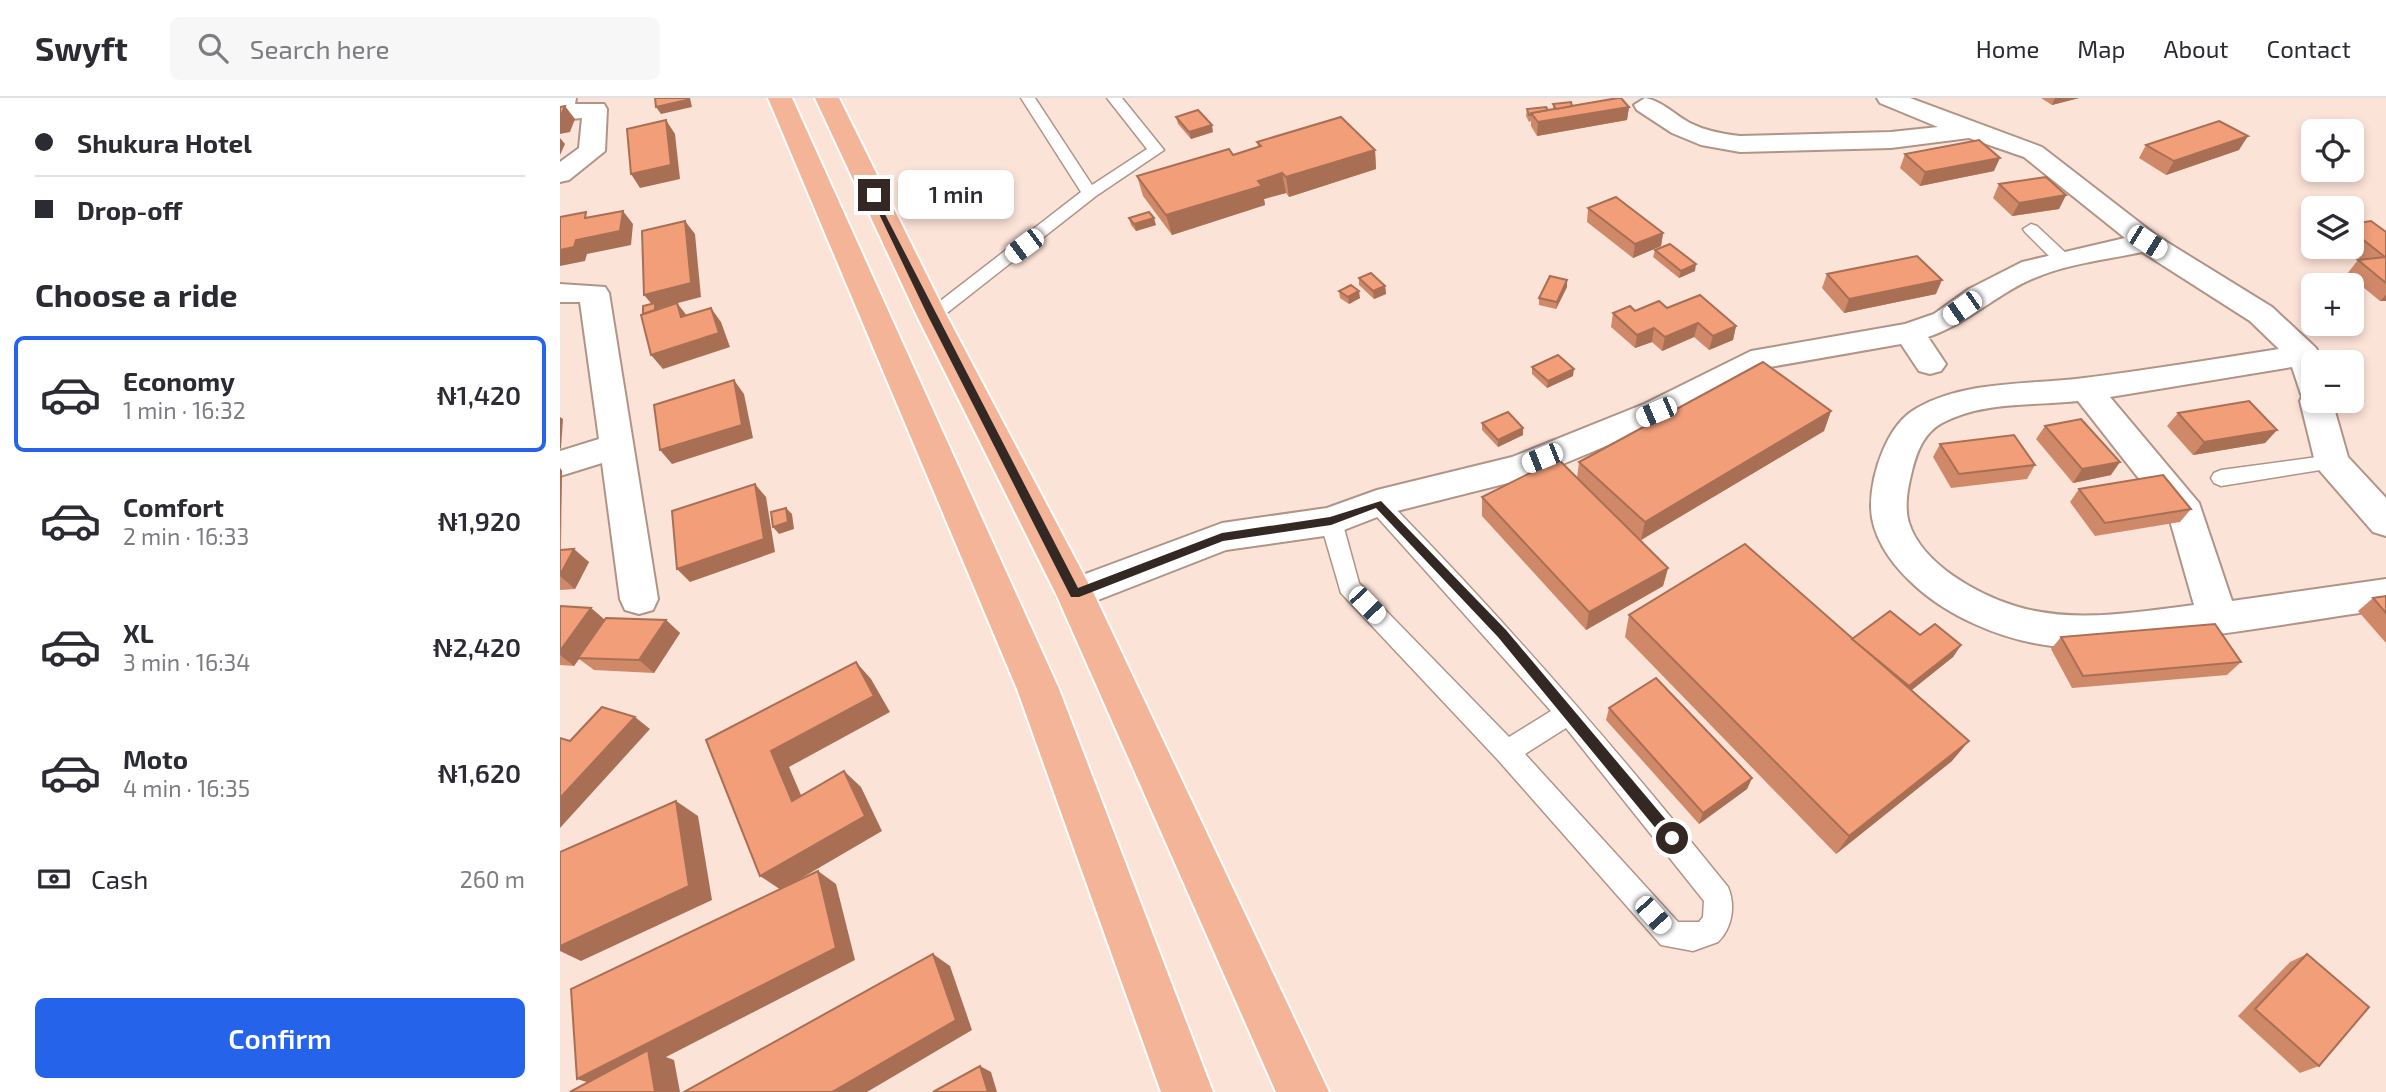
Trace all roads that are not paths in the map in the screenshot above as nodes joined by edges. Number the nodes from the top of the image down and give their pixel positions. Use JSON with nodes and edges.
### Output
{"nodes":[{"id":1,"x":780,"y":98,"type":"edge"},
{"id":2,"x":827,"y":98,"type":"edge"},
{"id":3,"x":1028,"y":98,"type":"edge"},
{"id":4,"x":1114,"y":98,"type":"edge"},
{"id":5,"x":1889,"y":98,"type":"edge"},
{"id":6,"x":1646,"y":105,"type":"dead end"},
{"id":7,"x":562,"y":108,"type":"edge"},
{"id":8,"x":1971,"y":130,"type":"junction"},
{"id":9,"x":560,"y":174,"type":"edge"},
{"id":10,"x":1090,"y":192,"type":"junction"},
{"id":11,"x":2031,"y":229,"type":"dead end"},
{"id":12,"x":2147,"y":242,"type":"junction"},
{"id":13,"x":2063,"y":260,"type":"junction"},
{"id":14,"x":560,"y":293,"type":"edge"},
{"id":15,"x":932,"y":316,"type":"junction"},
{"id":16,"x":1909,"y":333,"type":"junction"},
{"id":17,"x":2301,"y":351,"type":"edge"},
{"id":18,"x":2301,"y":356,"type":"edge"},
{"id":19,"x":1930,"y":364,"type":"dead end"},
{"id":20,"x":2086,"y":389,"type":"junction"},
{"id":21,"x":2319,"y":413,"type":"edge"},
{"id":22,"x":617,"y":446,"type":"junction"},
{"id":23,"x":2332,"y":462,"type":"junction"},
{"id":24,"x":560,"y":464,"type":"edge"},
{"id":25,"x":2221,"y":478,"type":"dead end"},
{"id":26,"x":1377,"y":503,"type":"junction"},
{"id":27,"x":1331,"y":521,"type":"junction"},
{"id":28,"x":2386,"y":522,"type":"edge"},
{"id":29,"x":1075,"y":594,"type":"junction"},
{"id":30,"x":2386,"y":594,"type":"edge"},
{"id":31,"x":639,"y":598,"type":"dead end"},
{"id":32,"x":2218,"y":619,"type":"junction"},
{"id":33,"x":1570,"y":712,"type":"junction"},
{"id":34,"x":1507,"y":752,"type":"junction"},
{"id":35,"x":1186,"y":1092,"type":"edge"},
{"id":36,"x":1303,"y":1092,"type":"edge"}],
"edges":[{"from":1,"to":35,"type":"highway"},
{"from":2,"to":15,"type":"highway"},
{"from":3,"to":10,"type":"lane"},
{"from":4,"to":10,"type":"lane"},
{"from":5,"to":8,"type":"street"},
{"from":6,"to":8,"type":"street"},
{"from":7,"to":9,"type":"street"},
{"from":8,"to":12,"type":"street"},
{"from":10,"to":15,"type":"lane"},
{"from":11,"to":13,"type":"lane"},
{"from":12,"to":13,"type":"street"},
{"from":12,"to":17,"type":"street"},
{"from":13,"to":16,"type":"street"},
{"from":14,"to":22,"type":"street"},
{"from":15,"to":29,"type":"highway"},
{"from":16,"to":19,"type":"street"},
{"from":16,"to":26,"type":"street"},
{"from":18,"to":20,"type":"street"},
{"from":20,"to":32,"type":"street"},
{"from":20,"to":32,"type":"street"},
{"from":21,"to":23,"type":"street"},
{"from":22,"to":24,"type":"street"},
{"from":22,"to":31,"type":"street"},
{"from":23,"to":25,"type":"lane"},
{"from":23,"to":28,"type":"street"},
{"from":26,"to":27,"type":"street"},
{"from":26,"to":33,"type":"lane"},
{"from":27,"to":29,"type":"street"},
{"from":27,"to":34,"type":"lane"},
{"from":29,"to":36,"type":"highway"},
{"from":30,"to":32,"type":"street"},
{"from":33,"to":34,"type":"lane"},
{"from":33,"to":34,"type":"lane"}]}
